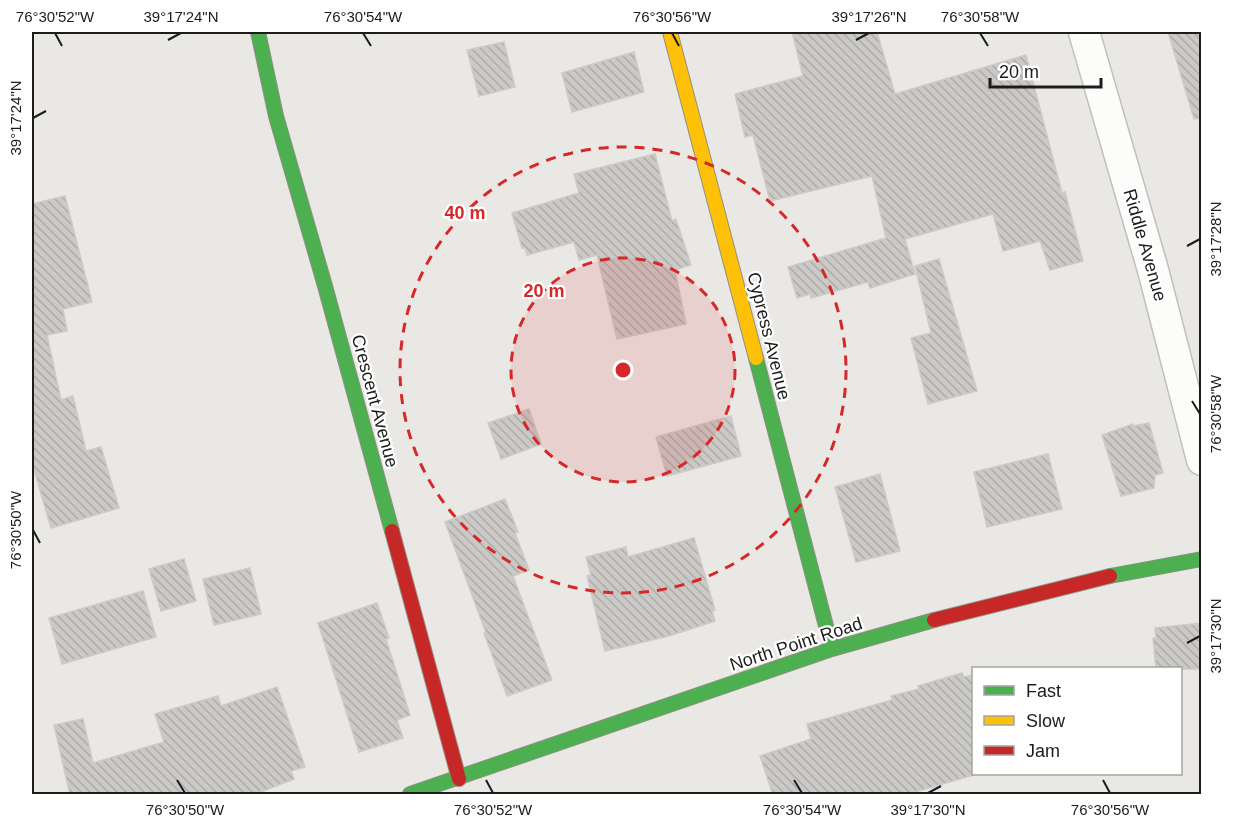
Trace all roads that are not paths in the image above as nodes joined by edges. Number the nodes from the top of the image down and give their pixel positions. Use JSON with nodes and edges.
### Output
{"nodes":[{"id":1,"x":258,"y":32,"type":"edge"},
{"id":2,"x":670,"y":32,"type":"edge"},
{"id":3,"x":1084,"y":32,"type":"edge"},
{"id":4,"x":1202,"y":460,"type":"edge"},
{"id":5,"x":1202,"y":559,"type":"edge"},
{"id":6,"x":832,"y":649,"type":"junction"},
{"id":7,"x":459,"y":778,"type":"junction"},
{"id":8,"x":410,"y":795,"type":"edge"}],
"edges":[{"from":1,"to":7,"type":"street","name":"Crescent Avenue"},
{"from":2,"to":6,"type":"street","name":"Cypress Avenue"},
{"from":3,"to":4,"type":"street","name":"Riddle Avenue"},
{"from":5,"to":6,"type":"street","name":"North Point Road"},
{"from":6,"to":7,"type":"street","name":"North Point Road"},
{"from":7,"to":8,"type":"street","name":"North Point Road"}]}
